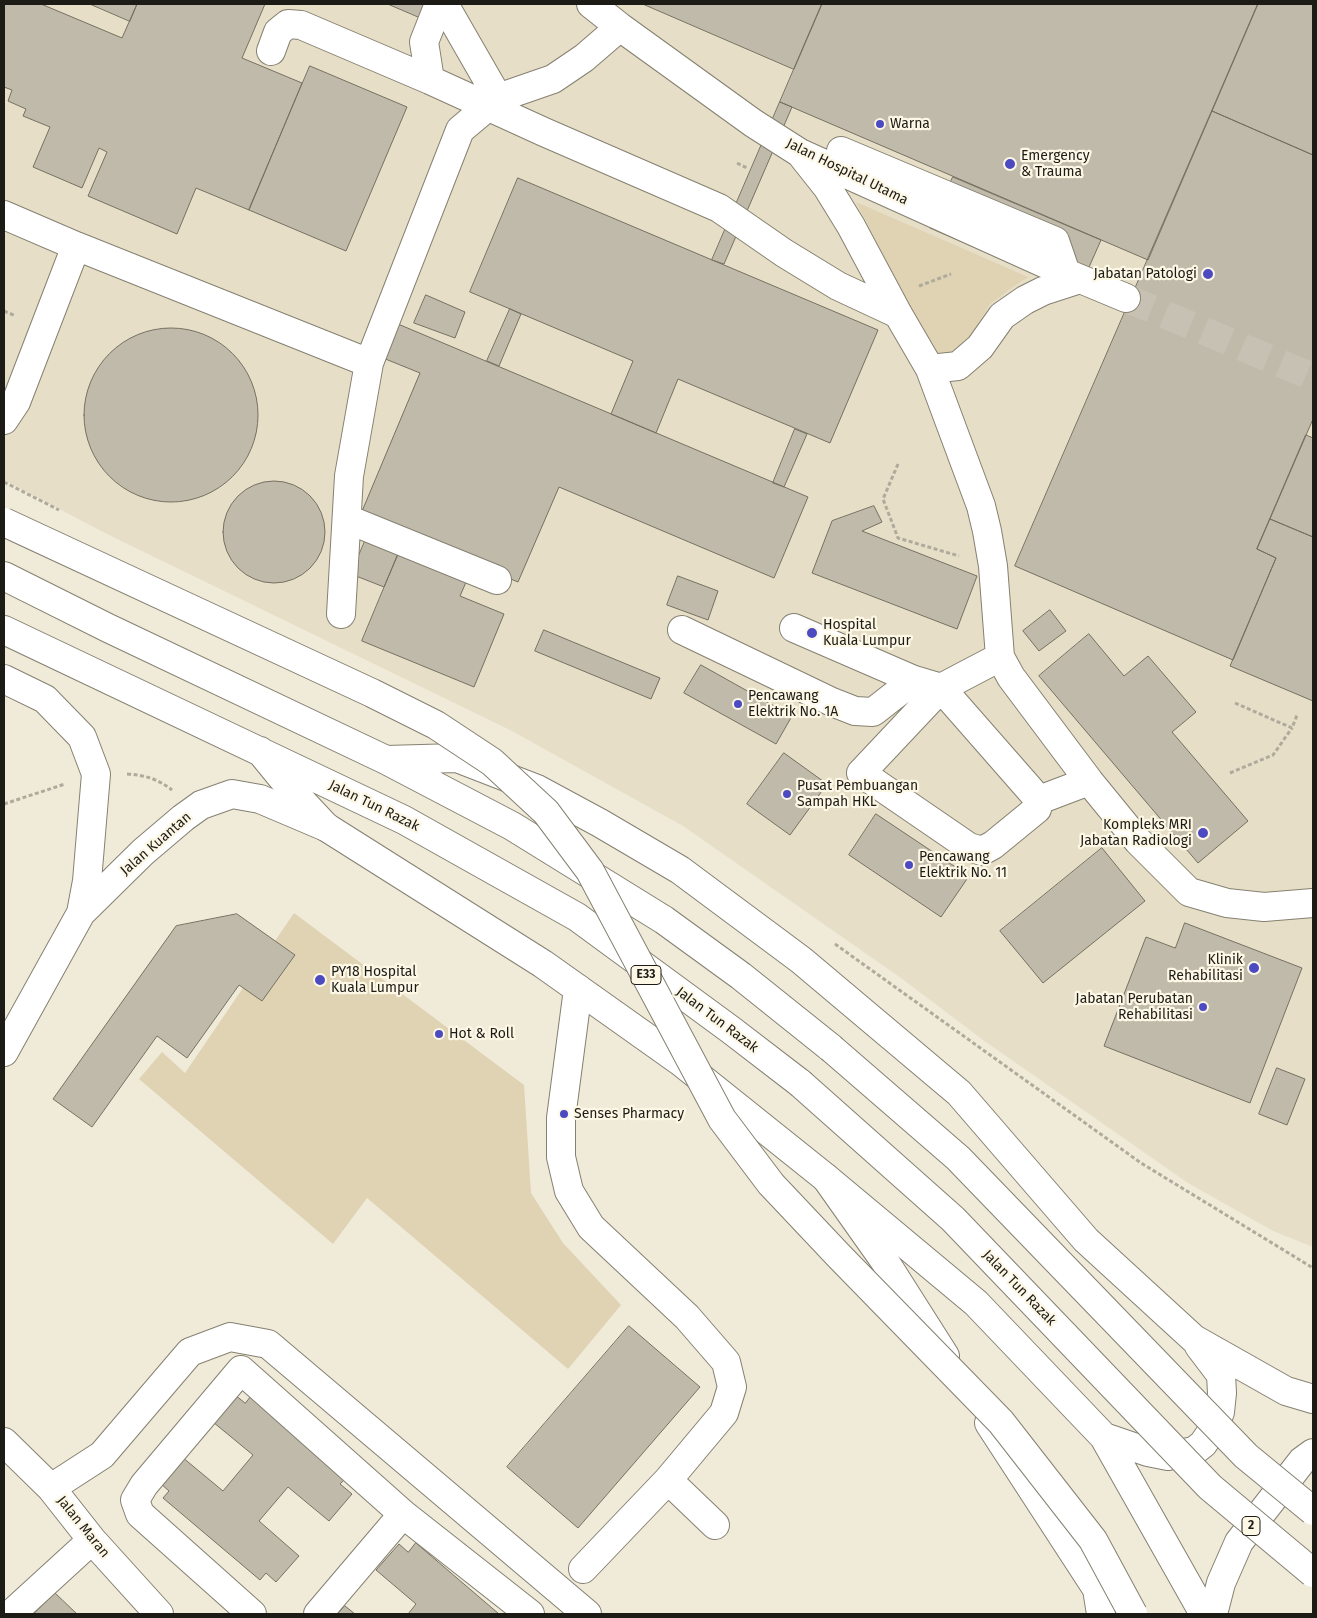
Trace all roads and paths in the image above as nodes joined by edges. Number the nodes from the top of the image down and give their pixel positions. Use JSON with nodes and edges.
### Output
{"nodes":[{"id":1,"x":439,"y":4,"type":"edge"},
{"id":2,"x":444,"y":4,"type":"edge"},
{"id":3,"x":592,"y":4,"type":"edge"},
{"id":4,"x":620,"y":27,"type":"junction"},
{"id":5,"x":270,"y":52,"type":"dead end"},
{"id":6,"x":430,"y":80,"type":"junction"},
{"id":7,"x":493,"y":102,"type":"junction"},
{"id":8,"x":800,"y":153,"type":"junction"},
{"id":9,"x":737,"y":163,"type":"dead end"},
{"id":10,"x":747,"y":168,"type":"dead end"},
{"id":11,"x":4,"y":215,"type":"edge"},
{"id":12,"x":76,"y":246,"type":"junction"},
{"id":13,"x":1073,"y":276,"type":"junction"},
{"id":14,"x":1126,"y":298,"type":"tunnel mouth"},
{"id":15,"x":898,"y":314,"type":"junction"},
{"id":16,"x":369,"y":363,"type":"junction"},
{"id":17,"x":930,"y":369,"type":"junction"},
{"id":18,"x":4,"y":420,"type":"edge"},
{"id":19,"x":898,"y":464,"type":"dead end"},
{"id":20,"x":347,"y":519,"type":"junction"},
{"id":21,"x":4,"y":522,"type":"edge"},
{"id":22,"x":993,"y":566,"type":"junction"},
{"id":23,"x":4,"y":576,"type":"edge"},
{"id":24,"x":496,"y":580,"type":"dead end"},
{"id":25,"x":341,"y":614,"type":"dead end"},
{"id":26,"x":794,"y":628,"type":"dead end"},
{"id":27,"x":682,"y":630,"type":"dead end"},
{"id":28,"x":9,"y":635,"type":"edge"},
{"id":29,"x":1000,"y":657,"type":"junction"},
{"id":30,"x":4,"y":679,"type":"edge"},
{"id":31,"x":914,"y":680,"type":"junction"},
{"id":32,"x":941,"y":688,"type":"junction"},
{"id":33,"x":1235,"y":703,"type":"dead end"},
{"id":34,"x":1297,"y":715,"type":"dead end"},
{"id":35,"x":1292,"y":728,"type":"junction"},
{"id":36,"x":260,"y":751,"type":"junction"},
{"id":37,"x":386,"y":760,"type":"junction"},
{"id":38,"x":1230,"y":773,"type":"dead end"},
{"id":39,"x":96,"y":774,"type":"junction"},
{"id":40,"x":1089,"y":781,"type":"junction"},
{"id":41,"x":1039,"y":800,"type":"junction"},
{"id":42,"x":4,"y":804,"type":"edge"},
{"id":43,"x":201,"y":805,"type":"junction"},
{"id":44,"x":326,"y":826,"type":"junction"},
{"id":45,"x":1313,"y":903,"type":"edge"},
{"id":46,"x":81,"y":913,"type":"junction"},
{"id":47,"x":833,"y":943,"type":"dead end"},
{"id":48,"x":578,"y":989,"type":"junction"},
{"id":49,"x":4,"y":1052,"type":"edge"},
{"id":50,"x":826,"y":1178,"type":"junction"},
{"id":51,"x":1313,"y":1268,"type":"edge"},
{"id":52,"x":1194,"y":1339,"type":"junction"},
{"id":53,"x":1313,"y":1399,"type":"edge"},
{"id":54,"x":1104,"y":1437,"type":"junction"},
{"id":55,"x":4,"y":1442,"type":"edge"},
{"id":56,"x":1313,"y":1453,"type":"edge"},
{"id":57,"x":668,"y":1480,"type":"junction"},
{"id":58,"x":51,"y":1488,"type":"junction"},
{"id":59,"x":1313,"y":1511,"type":"edge"},
{"id":60,"x":404,"y":1514,"type":"junction"},
{"id":61,"x":715,"y":1525,"type":"dead end"},
{"id":62,"x":92,"y":1540,"type":"junction"},
{"id":63,"x":583,"y":1569,"type":"dead end"},
{"id":64,"x":1313,"y":1573,"type":"edge"},
{"id":65,"x":11,"y":1614,"type":"edge"},
{"id":66,"x":158,"y":1614,"type":"edge"},
{"id":67,"x":252,"y":1614,"type":"edge"},
{"id":68,"x":318,"y":1614,"type":"edge"},
{"id":69,"x":530,"y":1614,"type":"edge"},
{"id":70,"x":587,"y":1614,"type":"edge"},
{"id":71,"x":1101,"y":1614,"type":"edge"},
{"id":72,"x":1133,"y":1614,"type":"edge"},
{"id":73,"x":1204,"y":1614,"type":"edge"},
{"id":74,"x":1213,"y":1614,"type":"edge"}],
"edges":[{"from":1,"to":6,"type":"main road"},
{"from":2,"to":7,"type":"main road"},
{"from":3,"to":4,"type":"main road","name":"Jalan Hospital Utama"},
{"from":4,"to":7,"type":"main road"},
{"from":4,"to":8,"type":"main road","name":"Jalan Hospital Utama"},
{"from":5,"to":6,"type":"main road"},
{"from":6,"to":7,"type":"main road"},
{"from":7,"to":15,"type":"main road"},
{"from":7,"to":16,"type":"main road"},
{"from":8,"to":13,"type":"main road","name":"Jalan Hospital Utama"},
{"from":8,"to":15,"type":"main road"},
{"from":9,"to":10,"type":"path"},
{"from":11,"to":12,"type":"main road"},
{"from":12,"to":16,"type":"main road"},
{"from":12,"to":18,"type":"main road"},
{"from":13,"to":14,"type":"main road","name":"Jalan Hospital Utama"},
{"from":13,"to":17,"type":"main road"},
{"from":15,"to":17,"type":"main road"},
{"from":16,"to":20,"type":"main road"},
{"from":17,"to":22,"type":"main road"},
{"from":19,"to":22,"type":"path"},
{"from":20,"to":24,"type":"main road"},
{"from":20,"to":25,"type":"main road"},
{"from":21,"to":72,"type":"main road","number":"E33","bridge":true},
{"from":22,"to":29,"type":"main road"},
{"from":23,"to":37,"type":"main road"},
{"from":26,"to":31,"type":"main road"},
{"from":27,"to":31,"type":"main road"},
{"from":28,"to":36,"type":"main road","name":"Jalan Tun Razak"},
{"from":29,"to":32,"type":"main road"},
{"from":29,"to":40,"type":"main road"},
{"from":30,"to":39,"type":"main road","name":"Jalan Kuantan"},
{"from":31,"to":32,"type":"main road"},
{"from":32,"to":41,"type":"main road"},
{"from":32,"to":41,"type":"main road"},
{"from":33,"to":35,"type":"path"},
{"from":34,"to":35,"type":"path"},
{"from":35,"to":38,"type":"path"},
{"from":36,"to":44,"type":"main road"},
{"from":36,"to":64,"type":"main road","name":"Jalan Tun Razak","bridge":true},
{"from":37,"to":52,"type":"main road"},
{"from":37,"to":59,"type":"main road","bridge":true},
{"from":39,"to":42,"type":"path"},
{"from":39,"to":43,"type":"path"},
{"from":39,"to":46,"type":"main road","name":"Jalan Kuantan"},
{"from":40,"to":41,"type":"main road"},
{"from":40,"to":45,"type":"main road"},
{"from":43,"to":44,"type":"main road","name":"Jalan Kuantan"},
{"from":43,"to":46,"type":"main road","name":"Jalan Kuantan"},
{"from":44,"to":48,"type":"main road"},
{"from":46,"to":49,"type":"main road","name":"Jalan Kuantan"},
{"from":47,"to":51,"type":"path"},
{"from":48,"to":50,"type":"main road"},
{"from":48,"to":57,"type":"main road"},
{"from":50,"to":54,"type":"main road"},
{"from":50,"to":71,"type":"main road"},
{"from":52,"to":53,"type":"main road"},
{"from":52,"to":54,"type":"main road"},
{"from":54,"to":73,"type":"main road"},
{"from":55,"to":58,"type":"main road","name":"Jalan Maran"},
{"from":56,"to":74,"type":"main road","number":"2"},
{"from":57,"to":61,"type":"main road"},
{"from":57,"to":63,"type":"main road"},
{"from":58,"to":62,"type":"main road","name":"Jalan Maran"},
{"from":58,"to":70,"type":"main road"},
{"from":60,"to":67,"type":"main road"},
{"from":60,"to":68,"type":"main road"},
{"from":60,"to":69,"type":"main road"},
{"from":62,"to":65,"type":"main road"},
{"from":62,"to":66,"type":"main road","name":"Jalan Maran"}]}
